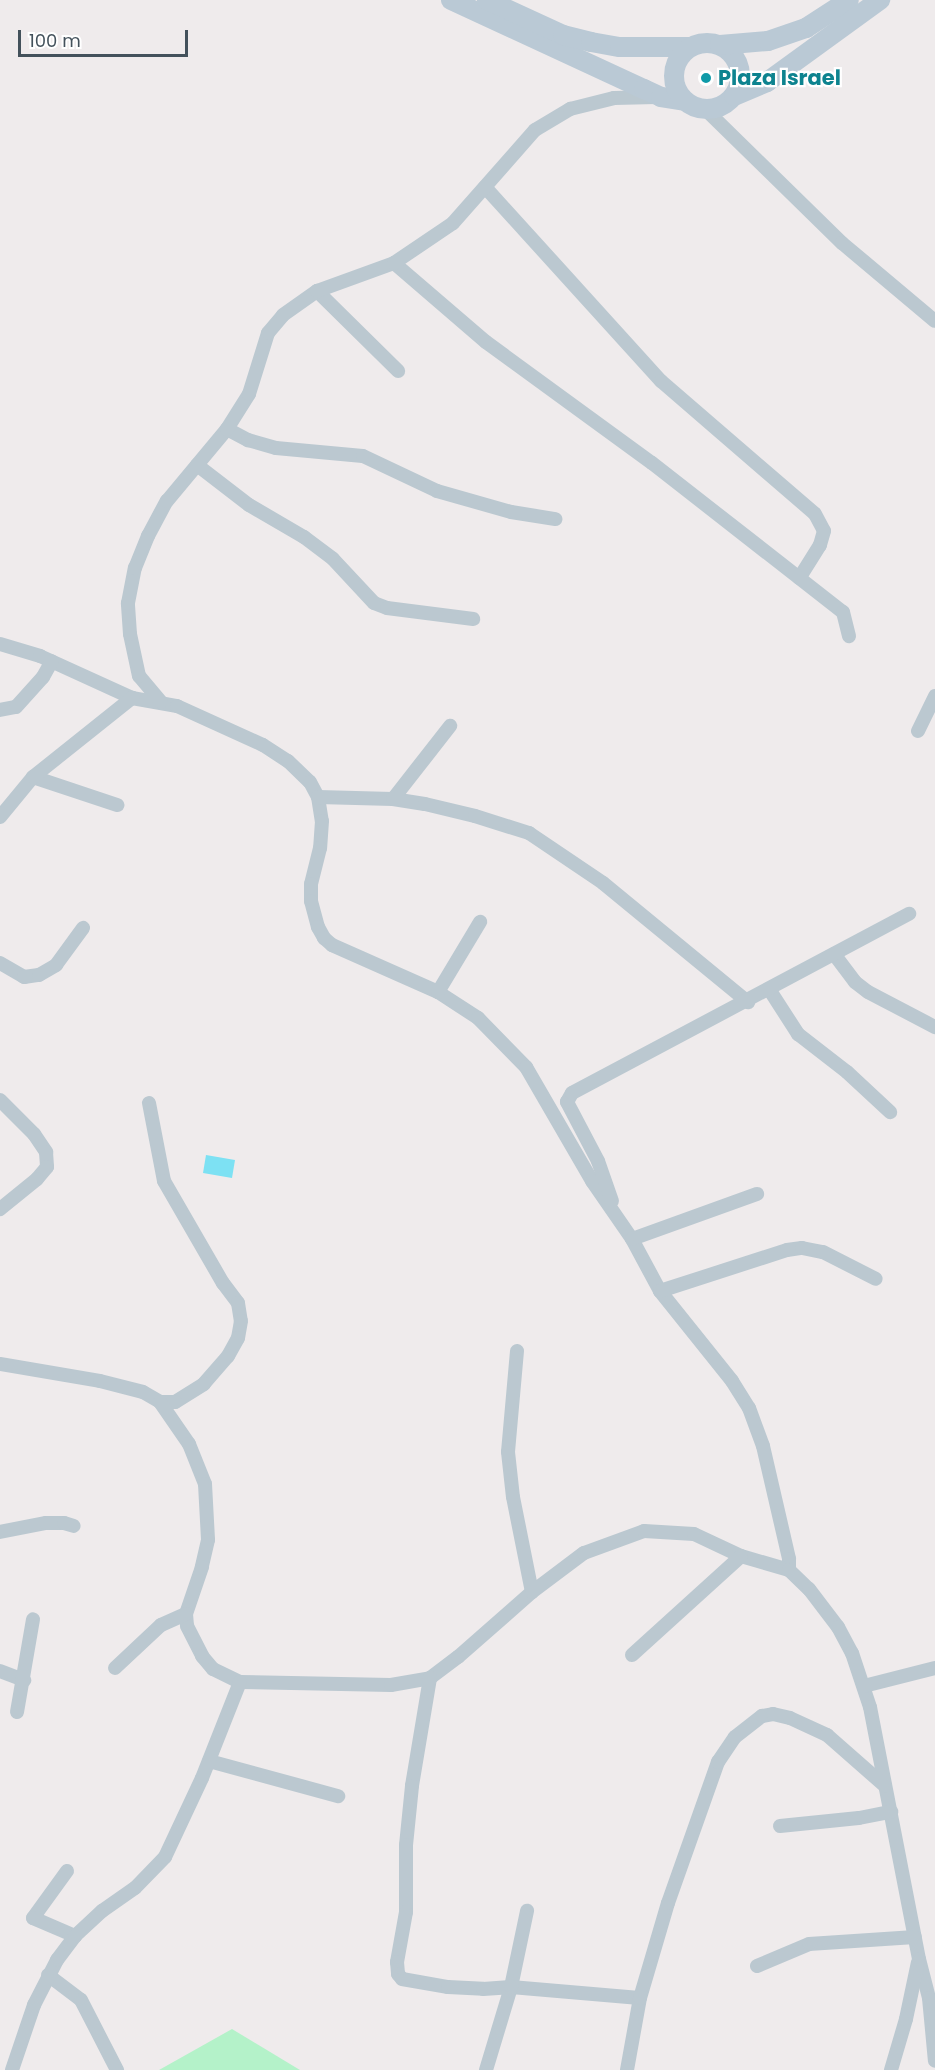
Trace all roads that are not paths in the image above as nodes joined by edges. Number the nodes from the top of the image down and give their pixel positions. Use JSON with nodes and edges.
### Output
{"nodes":[{"id":1,"x":451,"y":0,"type":"edge"},
{"id":2,"x":487,"y":0,"type":"edge"},
{"id":3,"x":849,"y":0,"type":"edge"},
{"id":4,"x":880,"y":0,"type":"edge"},
{"id":5,"x":720,"y":45,"type":"junction"},
{"id":6,"x":690,"y":47,"type":"junction"},
{"id":7,"x":734,"y":96,"type":"junction"},
{"id":8,"x":661,"y":97,"type":"junction"},
{"id":9,"x":685,"y":101,"type":"junction"},
{"id":10,"x":705,"y":109,"type":"junction"},
{"id":11,"x":485,"y":188,"type":"junction"},
{"id":12,"x":394,"y":263,"type":"junction"},
{"id":13,"x":317,"y":291,"type":"junction"},
{"id":14,"x":935,"y":321,"type":"edge"},
{"id":15,"x":398,"y":371,"type":"dead end"},
{"id":16,"x":227,"y":429,"type":"junction"},
{"id":17,"x":197,"y":465,"type":"junction"},
{"id":18,"x":555,"y":519,"type":"dead end"},
{"id":19,"x":799,"y":578,"type":"junction"},
{"id":20,"x":473,"y":619,"type":"dead end"},
{"id":21,"x":849,"y":636,"type":"dead end"},
{"id":22,"x":0,"y":644,"type":"edge"},
{"id":23,"x":52,"y":661,"type":"junction"},
{"id":24,"x":935,"y":696,"type":"edge"},
{"id":25,"x":132,"y":698,"type":"junction"},
{"id":26,"x":161,"y":702,"type":"junction"},
{"id":27,"x":0,"y":710,"type":"edge"},
{"id":28,"x":450,"y":726,"type":"dead end"},
{"id":29,"x":918,"y":731,"type":"dead end"},
{"id":30,"x":33,"y":777,"type":"junction"},
{"id":31,"x":318,"y":797,"type":"junction"},
{"id":32,"x":393,"y":799,"type":"junction"},
{"id":33,"x":117,"y":805,"type":"dead end"},
{"id":34,"x":0,"y":817,"type":"edge"},
{"id":35,"x":909,"y":914,"type":"dead end"},
{"id":36,"x":480,"y":922,"type":"dead end"},
{"id":37,"x":83,"y":928,"type":"dead end"},
{"id":38,"x":834,"y":954,"type":"junction"},
{"id":39,"x":0,"y":963,"type":"edge"},
{"id":40,"x":769,"y":990,"type":"junction"},
{"id":41,"x":438,"y":992,"type":"junction"},
{"id":42,"x":748,"y":1002,"type":"junction"},
{"id":43,"x":935,"y":1027,"type":"edge"},
{"id":44,"x":0,"y":1100,"type":"edge"},
{"id":45,"x":149,"y":1103,"type":"dead end"},
{"id":46,"x":890,"y":1112,"type":"dead end"},
{"id":47,"x":757,"y":1194,"type":"dead end"},
{"id":48,"x":0,"y":1209,"type":"edge"},
{"id":49,"x":618,"y":1219,"type":"junction"},
{"id":50,"x":632,"y":1239,"type":"junction"},
{"id":51,"x":876,"y":1279,"type":"dead end"},
{"id":52,"x":660,"y":1291,"type":"junction"},
{"id":53,"x":517,"y":1351,"type":"dead end"},
{"id":54,"x":0,"y":1364,"type":"edge"},
{"id":55,"x":160,"y":1402,"type":"junction"},
{"id":56,"x":74,"y":1526,"type":"dead end"},
{"id":57,"x":0,"y":1532,"type":"edge"},
{"id":58,"x":741,"y":1556,"type":"junction"},
{"id":59,"x":789,"y":1570,"type":"junction"},
{"id":60,"x":532,"y":1592,"type":"junction"},
{"id":61,"x":186,"y":1614,"type":"junction"},
{"id":62,"x":33,"y":1619,"type":"dead end"},
{"id":63,"x":632,"y":1655,"type":"dead end"},
{"id":64,"x":115,"y":1668,"type":"dead end"},
{"id":65,"x":935,"y":1668,"type":"edge"},
{"id":66,"x":0,"y":1671,"type":"edge"},
{"id":67,"x":430,"y":1678,"type":"junction"},
{"id":68,"x":24,"y":1680,"type":"junction"},
{"id":69,"x":240,"y":1682,"type":"junction"},
{"id":70,"x":864,"y":1686,"type":"junction"},
{"id":71,"x":17,"y":1712,"type":"dead end"},
{"id":72,"x":209,"y":1761,"type":"junction"},
{"id":73,"x":885,"y":1786,"type":"junction"},
{"id":74,"x":338,"y":1796,"type":"dead end"},
{"id":75,"x":891,"y":1812,"type":"junction"},
{"id":76,"x":780,"y":1826,"type":"dead end"},
{"id":77,"x":67,"y":1871,"type":"dead end"},
{"id":78,"x":526,"y":1911,"type":"dead end"},
{"id":79,"x":75,"y":1936,"type":"junction"},
{"id":80,"x":915,"y":1937,"type":"junction"},
{"id":81,"x":919,"y":1959,"type":"junction"},
{"id":82,"x":757,"y":1966,"type":"dead end"},
{"id":83,"x":48,"y":1975,"type":"junction"},
{"id":84,"x":511,"y":1987,"type":"junction"},
{"id":85,"x":640,"y":1998,"type":"junction"},
{"id":86,"x":935,"y":2061,"type":"edge"},
{"id":87,"x":12,"y":2070,"type":"edge"},
{"id":88,"x":117,"y":2070,"type":"edge"},
{"id":89,"x":486,"y":2070,"type":"edge"},
{"id":90,"x":627,"y":2070,"type":"edge"},
{"id":91,"x":891,"y":2070,"type":"edge"}],
"edges":[{"from":1,"to":8,"type":"main road"},
{"from":2,"to":6,"type":"main road"},
{"from":3,"to":5,"type":"main road"},
{"from":4,"to":7,"type":"main road"},
{"from":5,"to":6,"type":"main road"},
{"from":5,"to":7,"type":"main road"},
{"from":6,"to":9,"type":"main road"},
{"from":7,"to":10,"type":"main road"},
{"from":8,"to":9,"type":"main road"},
{"from":8,"to":11,"type":"street"},
{"from":9,"to":10,"type":"main road"},
{"from":10,"to":14,"type":"street"},
{"from":11,"to":12,"type":"street"},
{"from":11,"to":19,"type":"street"},
{"from":12,"to":13,"type":"street"},
{"from":12,"to":19,"type":"street"},
{"from":13,"to":15,"type":"street"},
{"from":13,"to":16,"type":"street"},
{"from":16,"to":17,"type":"street"},
{"from":16,"to":18,"type":"street"},
{"from":17,"to":20,"type":"street"},
{"from":17,"to":26,"type":"street"},
{"from":19,"to":21,"type":"street"},
{"from":22,"to":23,"type":"street"},
{"from":23,"to":25,"type":"street"},
{"from":23,"to":27,"type":"street"},
{"from":24,"to":29,"type":"street"},
{"from":25,"to":26,"type":"street"},
{"from":25,"to":30,"type":"street"},
{"from":26,"to":31,"type":"street"},
{"from":28,"to":32,"type":"street"},
{"from":30,"to":33,"type":"street"},
{"from":30,"to":34,"type":"street"},
{"from":31,"to":32,"type":"street"},
{"from":31,"to":41,"type":"street"},
{"from":32,"to":42,"type":"street"},
{"from":35,"to":38,"type":"street"},
{"from":36,"to":41,"type":"street"},
{"from":37,"to":39,"type":"street"},
{"from":38,"to":40,"type":"street"},
{"from":38,"to":43,"type":"street"},
{"from":40,"to":42,"type":"street"},
{"from":40,"to":46,"type":"street"},
{"from":41,"to":49,"type":"street"},
{"from":42,"to":49,"type":"street"},
{"from":44,"to":48,"type":"street"},
{"from":45,"to":55,"type":"street"},
{"from":47,"to":50,"type":"street"},
{"from":49,"to":50,"type":"street"},
{"from":50,"to":52,"type":"street"},
{"from":51,"to":52,"type":"street"},
{"from":52,"to":59,"type":"street"},
{"from":53,"to":60,"type":"street"},
{"from":54,"to":55,"type":"street"},
{"from":55,"to":61,"type":"street"},
{"from":56,"to":57,"type":"street"},
{"from":58,"to":59,"type":"street"},
{"from":58,"to":60,"type":"street"},
{"from":58,"to":63,"type":"street"},
{"from":59,"to":70,"type":"street"},
{"from":60,"to":67,"type":"street"},
{"from":61,"to":64,"type":"street"},
{"from":61,"to":69,"type":"street"},
{"from":62,"to":68,"type":"street"},
{"from":65,"to":70,"type":"street"},
{"from":66,"to":68,"type":"street"},
{"from":67,"to":69,"type":"street"},
{"from":67,"to":84,"type":"street"},
{"from":68,"to":71,"type":"street"},
{"from":69,"to":72,"type":"street"},
{"from":70,"to":73,"type":"street"},
{"from":72,"to":74,"type":"street"},
{"from":72,"to":79,"type":"street"},
{"from":73,"to":75,"type":"street"},
{"from":73,"to":85,"type":"street"},
{"from":75,"to":76,"type":"street"},
{"from":75,"to":80,"type":"street"},
{"from":77,"to":79,"type":"street"},
{"from":78,"to":84,"type":"street"},
{"from":79,"to":83,"type":"street"},
{"from":80,"to":81,"type":"street"},
{"from":80,"to":82,"type":"street"},
{"from":81,"to":86,"type":"street"},
{"from":81,"to":91,"type":"street"},
{"from":83,"to":87,"type":"street"},
{"from":83,"to":88,"type":"street"},
{"from":84,"to":85,"type":"street"},
{"from":84,"to":89,"type":"street"},
{"from":85,"to":90,"type":"street"}]}
